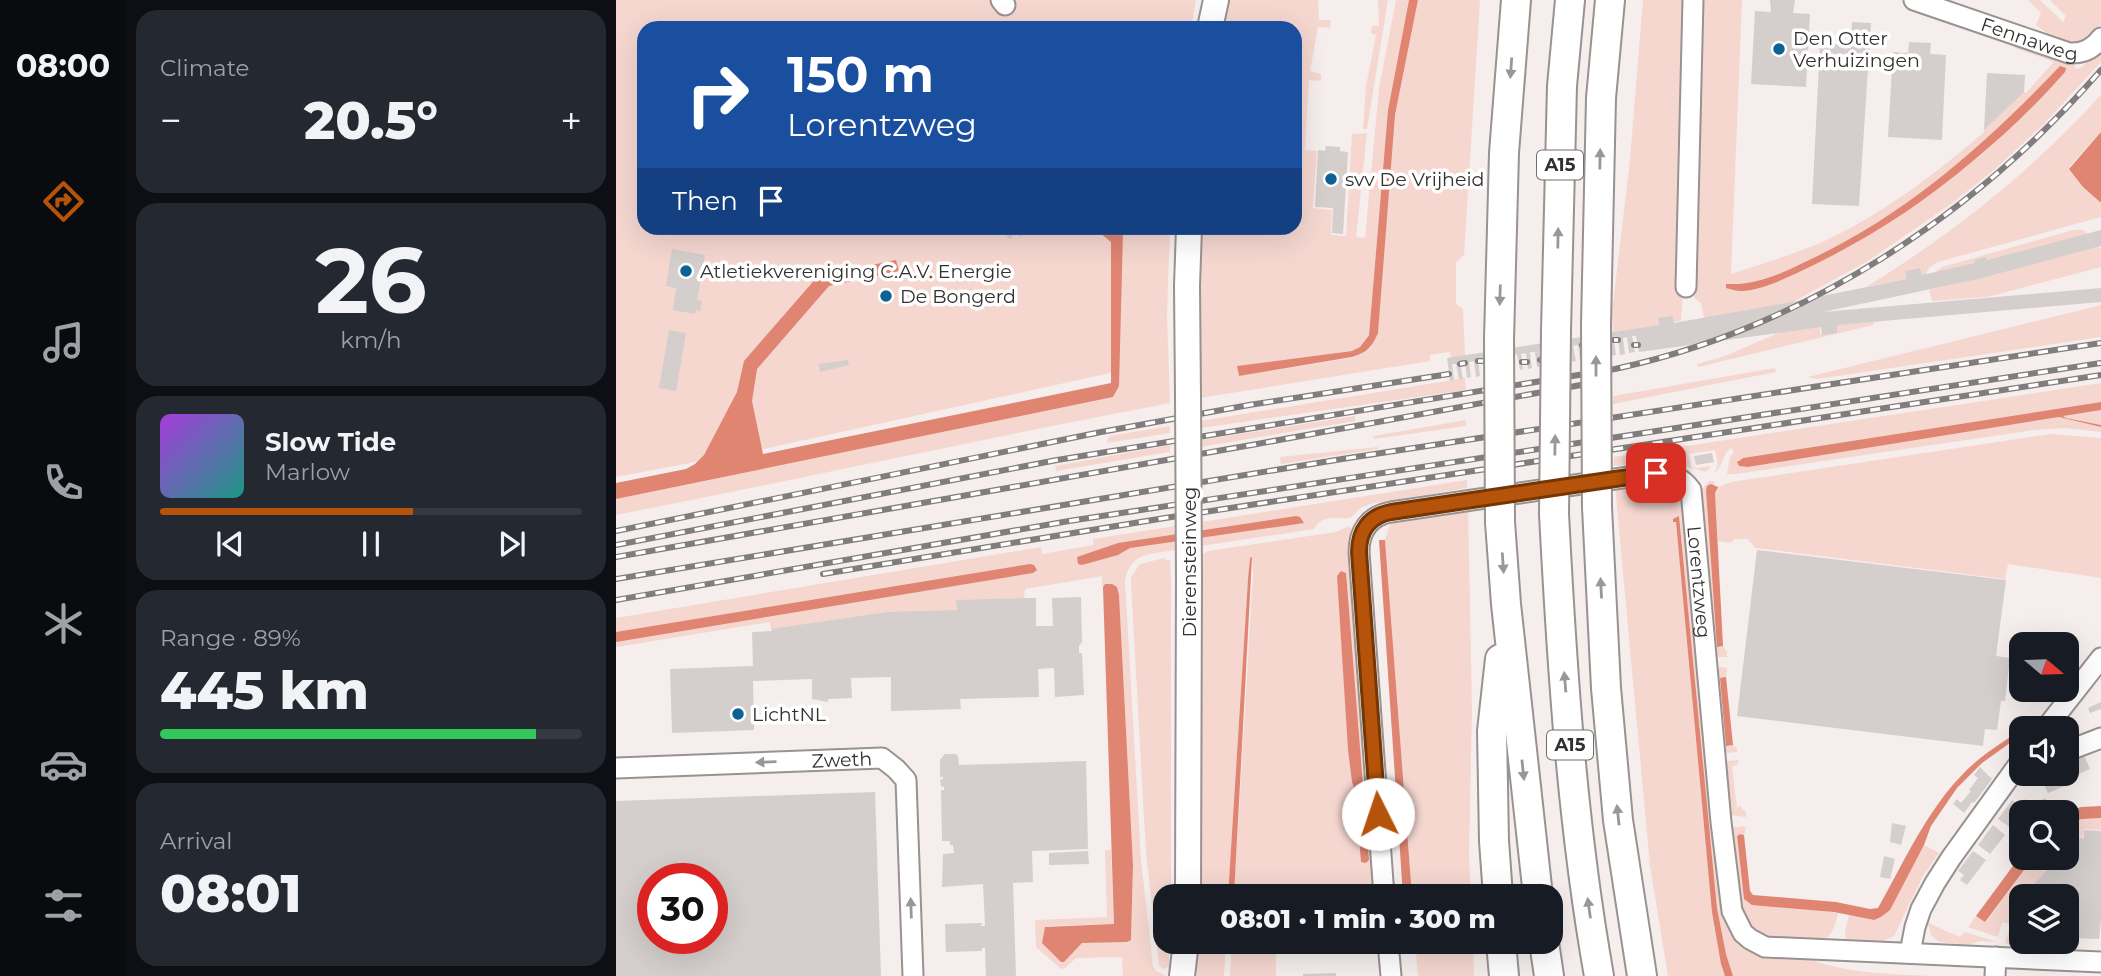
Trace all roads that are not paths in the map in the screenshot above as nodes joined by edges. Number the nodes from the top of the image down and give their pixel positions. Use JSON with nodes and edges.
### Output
{"nodes":[{"id":1,"x":1216,"y":0,"type":"edge"},
{"id":2,"x":1516,"y":0,"type":"edge"},
{"id":3,"x":1570,"y":0,"type":"edge"},
{"id":4,"x":1611,"y":0,"type":"edge"},
{"id":5,"x":1693,"y":0,"type":"edge"},
{"id":6,"x":1914,"y":0,"type":"edge"},
{"id":7,"x":1212,"y":21,"type":"edge"},
{"id":8,"x":2101,"y":38,"type":"edge"},
{"id":9,"x":1189,"y":235,"type":"edge"},
{"id":10,"x":1686,"y":287,"type":"dead end"},
{"id":11,"x":1506,"y":604,"type":"junction"},
{"id":12,"x":2101,"y":658,"type":"edge"},
{"id":13,"x":2055,"y":716,"type":"edge"},
{"id":14,"x":2101,"y":738,"type":"edge"},
{"id":15,"x":2079,"y":746,"type":"edge"},
{"id":16,"x":616,"y":768,"type":"edge"},
{"id":17,"x":2009,"y":778,"type":"edge"},
{"id":18,"x":1188,"y":884,"type":"edge"},
{"id":19,"x":1383,"y":884,"type":"edge"},
{"id":20,"x":1497,"y":884,"type":"edge"},
{"id":21,"x":1537,"y":884,"type":"edge"},
{"id":22,"x":1910,"y":953,"type":"junction"},
{"id":23,"x":1186,"y":954,"type":"edge"},
{"id":24,"x":1189,"y":954,"type":"edge"},
{"id":25,"x":1389,"y":954,"type":"edge"},
{"id":26,"x":1503,"y":954,"type":"edge"},
{"id":27,"x":1546,"y":954,"type":"edge"},
{"id":28,"x":2101,"y":962,"type":"edge"},
{"id":29,"x":1996,"y":967,"type":"edge"},
{"id":30,"x":913,"y":976,"type":"edge"},
{"id":31,"x":1182,"y":976,"type":"edge"},
{"id":32,"x":1192,"y":976,"type":"edge"},
{"id":33,"x":1391,"y":976,"type":"edge"},
{"id":34,"x":1504,"y":976,"type":"edge"},
{"id":35,"x":1549,"y":976,"type":"edge"},
{"id":36,"x":1599,"y":976,"type":"edge"},
{"id":37,"x":1644,"y":976,"type":"edge"}],
"edges":[{"from":1,"to":7,"type":"main road"},
{"from":2,"to":11,"type":"highway","number":"A15","one_way":true,"bridge":true},
{"from":36,"to":3,"type":"highway","number":"A15","one_way":true,"bridge":true},
{"from":37,"to":4,"type":"highway","number":"A15","one_way":true,"bridge":true},
{"from":5,"to":10,"type":"street"},
{"from":6,"to":8,"type":"street","name":"Fennaweg"},
{"from":9,"to":18,"type":"main road","name":"Dierensteinweg","bridge":true},
{"from":11,"to":20,"type":"highway","number":"A15"},
{"from":11,"to":21,"type":"highway","number":"A15","one_way":true},
{"from":12,"to":13,"type":"street"},
{"from":14,"to":15,"type":"street"},
{"from":30,"to":16,"type":"street","name":"Zweth","one_way":true},
{"from":17,"to":22,"type":"street"},
{"from":19,"to":22,"type":"street","name":"Lorentzweg"},
{"from":22,"to":29,"type":"street","name":"Lorentzweg"},
{"from":23,"to":31,"type":"main road"},
{"from":24,"to":32,"type":"main road"},
{"from":25,"to":33,"type":"street"},
{"from":26,"to":34,"type":"highway"},
{"from":27,"to":35,"type":"highway"},
{"from":28,"to":29,"type":"street","name":"Lorentzweg"}]}
